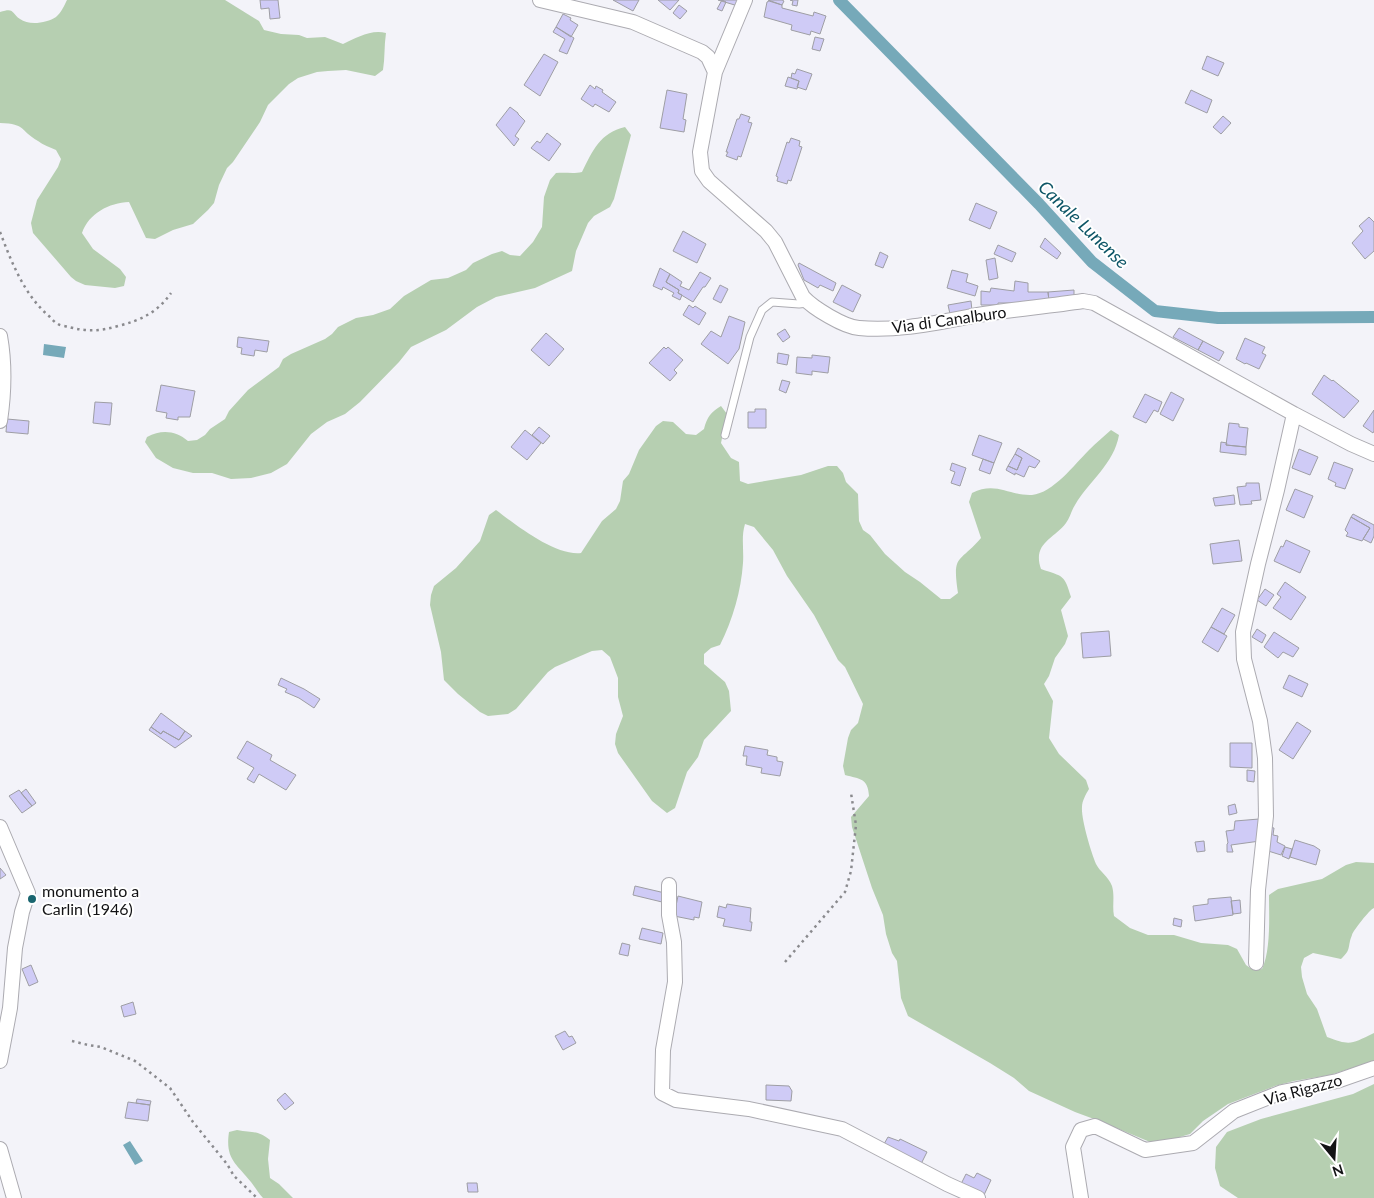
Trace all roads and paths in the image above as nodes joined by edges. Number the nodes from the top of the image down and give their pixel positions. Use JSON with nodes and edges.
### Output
{"nodes":[{"id":1,"x":540,"y":0,"type":"edge"},
{"id":2,"x":745,"y":0,"type":"edge"},
{"id":3,"x":715,"y":72,"type":"junction"},
{"id":4,"x":0,"y":232,"type":"edge"},
{"id":5,"x":171,"y":293,"type":"dead end"},
{"id":6,"x":809,"y":303,"type":"junction"},
{"id":7,"x":0,"y":336,"type":"edge"},
{"id":8,"x":1294,"y":414,"type":"junction"},
{"id":9,"x":0,"y":421,"type":"edge"},
{"id":10,"x":725,"y":435,"type":"dead end"},
{"id":11,"x":1374,"y":454,"type":"edge"},
{"id":12,"x":851,"y":794,"type":"dead end"},
{"id":13,"x":0,"y":827,"type":"edge"},
{"id":14,"x":669,"y":885,"type":"dead end"},
{"id":15,"x":785,"y":962,"type":"dead end"},
{"id":16,"x":1256,"y":962,"type":"dead end"},
{"id":17,"x":72,"y":1041,"type":"dead end"},
{"id":18,"x":0,"y":1061,"type":"edge"},
{"id":19,"x":1374,"y":1068,"type":"edge"},
{"id":20,"x":0,"y":1149,"type":"edge"},
{"id":21,"x":14,"y":1198,"type":"edge"},
{"id":22,"x":257,"y":1198,"type":"edge"},
{"id":23,"x":978,"y":1198,"type":"edge"},
{"id":24,"x":1081,"y":1198,"type":"edge"}],
"edges":[{"from":1,"to":3,"type":"street"},
{"from":2,"to":3,"type":"street","name":"Via di Canalburo"},
{"from":3,"to":6,"type":"street","name":"Via di Canalburo"},
{"from":4,"to":5,"type":"path"},
{"from":6,"to":8,"type":"street","name":"Via di Canalburo"},
{"from":6,"to":10,"type":"lane"},
{"from":7,"to":9,"type":"street"},
{"from":8,"to":11,"type":"street","name":"Via di Canalburo"},
{"from":8,"to":16,"type":"street"},
{"from":12,"to":15,"type":"path"},
{"from":13,"to":18,"type":"street"},
{"from":14,"to":23,"type":"street"},
{"from":17,"to":22,"type":"path"},
{"from":19,"to":24,"type":"street","name":"Via Rigazzo"},
{"from":20,"to":21,"type":"street"}]}
